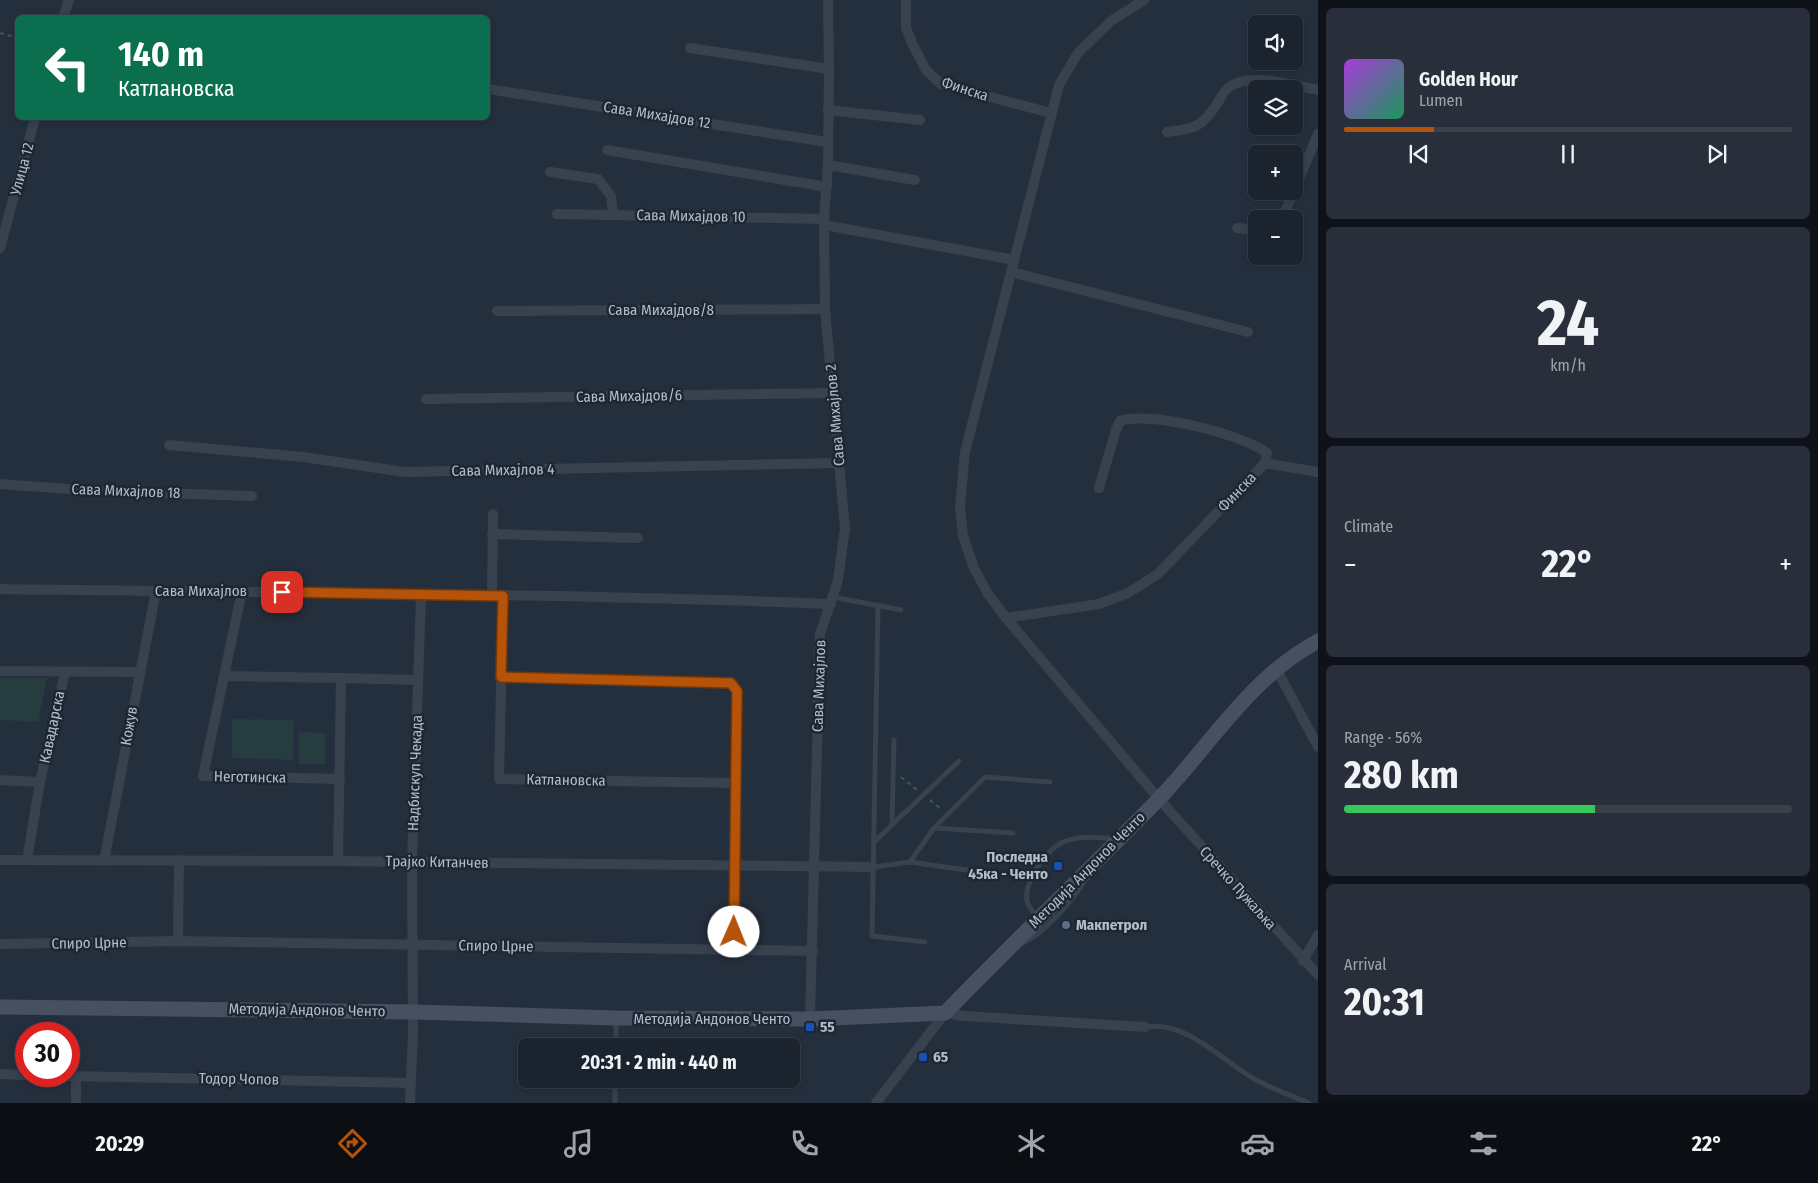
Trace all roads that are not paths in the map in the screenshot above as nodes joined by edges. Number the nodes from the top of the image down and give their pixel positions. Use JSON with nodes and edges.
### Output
{"nodes":[{"id":1,"x":69,"y":0,"type":"edge"},
{"id":2,"x":828,"y":0,"type":"edge"},
{"id":3,"x":906,"y":0,"type":"edge"},
{"id":4,"x":1144,"y":0,"type":"edge"},
{"id":5,"x":65,"y":15,"type":"edge"},
{"id":6,"x":690,"y":48,"type":"dead end"},
{"id":7,"x":829,"y":70,"type":"junction"},
{"id":8,"x":490,"y":89,"type":"edge"},
{"id":9,"x":1318,"y":90,"type":"edge"},
{"id":10,"x":828,"y":110,"type":"junction"},
{"id":11,"x":1050,"y":113,"type":"junction"},
{"id":12,"x":34,"y":120,"type":"edge"},
{"id":13,"x":920,"y":120,"type":"dead end"},
{"id":14,"x":1168,"y":132,"type":"dead end"},
{"id":15,"x":1318,"y":134,"type":"edge"},
{"id":16,"x":827,"y":142,"type":"junction"},
{"id":17,"x":607,"y":150,"type":"dead end"},
{"id":18,"x":828,"y":164,"type":"junction"},
{"id":19,"x":550,"y":172,"type":"dead end"},
{"id":20,"x":915,"y":180,"type":"dead end"},
{"id":21,"x":827,"y":187,"type":"junction"},
{"id":22,"x":1286,"y":210,"type":"edge"},
{"id":23,"x":557,"y":214,"type":"dead end"},
{"id":24,"x":614,"y":214,"type":"junction"},
{"id":25,"x":824,"y":222,"type":"junction"},
{"id":26,"x":1237,"y":228,"type":"dead end"},
{"id":27,"x":1248,"y":229,"type":"edge"},
{"id":28,"x":0,"y":248,"type":"edge"},
{"id":29,"x":1014,"y":260,"type":"junction"},
{"id":30,"x":1011,"y":272,"type":"junction"},
{"id":31,"x":825,"y":309,"type":"junction"},
{"id":32,"x":497,"y":311,"type":"dead end"},
{"id":33,"x":1248,"y":332,"type":"dead end"},
{"id":34,"x":832,"y":393,"type":"junction"},
{"id":35,"x":426,"y":399,"type":"dead end"},
{"id":36,"x":169,"y":445,"type":"dead end"},
{"id":37,"x":838,"y":463,"type":"junction"},
{"id":38,"x":1265,"y":463,"type":"junction"},
{"id":39,"x":1318,"y":472,"type":"edge"},
{"id":40,"x":0,"y":484,"type":"edge"},
{"id":41,"x":1099,"y":488,"type":"dead end"},
{"id":42,"x":252,"y":496,"type":"dead end"},
{"id":43,"x":493,"y":514,"type":"dead end"},
{"id":44,"x":492,"y":534,"type":"junction"},
{"id":45,"x":638,"y":538,"type":"dead end"},
{"id":46,"x":0,"y":590,"type":"edge"},
{"id":47,"x":156,"y":591,"type":"junction"},
{"id":48,"x":242,"y":591,"type":"junction"},
{"id":49,"x":421,"y":595,"type":"junction"},
{"id":50,"x":492,"y":596,"type":"junction"},
{"id":51,"x":503,"y":596,"type":"junction"},
{"id":52,"x":832,"y":601,"type":"junction"},
{"id":53,"x":878,"y":606,"type":"junction"},
{"id":54,"x":901,"y":610,"type":"dead end"},
{"id":55,"x":1006,"y":618,"type":"junction"},
{"id":56,"x":1318,"y":641,"type":"edge"},
{"id":57,"x":1276,"y":668,"type":"junction"},
{"id":58,"x":0,"y":671,"type":"edge"},
{"id":59,"x":64,"y":672,"type":"junction"},
{"id":60,"x":139,"y":672,"type":"junction"},
{"id":61,"x":224,"y":676,"type":"junction"},
{"id":62,"x":501,"y":677,"type":"junction"},
{"id":63,"x":341,"y":678,"type":"junction"},
{"id":64,"x":418,"y":680,"type":"junction"},
{"id":65,"x":894,"y":740,"type":"dead end"},
{"id":66,"x":1318,"y":746,"type":"edge"},
{"id":67,"x":959,"y":761,"type":"dead end"},
{"id":68,"x":340,"y":779,"type":"junction"},
{"id":69,"x":0,"y":780,"type":"edge"},
{"id":70,"x":40,"y":782,"type":"junction"},
{"id":71,"x":1050,"y":782,"type":"dead end"},
{"id":72,"x":735,"y":783,"type":"junction"},
{"id":73,"x":1159,"y":799,"type":"junction"},
{"id":74,"x":892,"y":825,"type":"junction"},
{"id":75,"x":934,"y":828,"type":"junction"},
{"id":76,"x":1013,"y":834,"type":"dead end"},
{"id":77,"x":1118,"y":839,"type":"junction"},
{"id":78,"x":874,"y":842,"type":"junction"},
{"id":79,"x":0,"y":860,"type":"edge"},
{"id":80,"x":27,"y":860,"type":"junction"},
{"id":81,"x":179,"y":860,"type":"junction"},
{"id":82,"x":104,"y":861,"type":"junction"},
{"id":83,"x":338,"y":861,"type":"junction"},
{"id":84,"x":412,"y":862,"type":"junction"},
{"id":85,"x":910,"y":862,"type":"junction"},
{"id":86,"x":1095,"y":863,"type":"junction"},
{"id":87,"x":735,"y":864,"type":"junction"},
{"id":88,"x":814,"y":867,"type":"junction"},
{"id":89,"x":874,"y":867,"type":"junction"},
{"id":90,"x":980,"y":872,"type":"dead end"},
{"id":91,"x":1038,"y":918,"type":"junction"},
{"id":92,"x":1318,"y":935,"type":"edge"},
{"id":93,"x":178,"y":941,"type":"junction"},
{"id":94,"x":925,"y":942,"type":"dead end"},
{"id":95,"x":0,"y":944,"type":"edge"},
{"id":96,"x":413,"y":945,"type":"junction"},
{"id":97,"x":733,"y":949,"type":"junction"},
{"id":98,"x":813,"y":950,"type":"junction"},
{"id":99,"x":1006,"y":950,"type":"junction"},
{"id":100,"x":1303,"y":961,"type":"junction"},
{"id":101,"x":1318,"y":975,"type":"edge"},
{"id":102,"x":0,"y":1006,"type":"edge"},
{"id":103,"x":413,"y":1012,"type":"junction"},
{"id":104,"x":946,"y":1013,"type":"junction"},
{"id":105,"x":616,"y":1018,"type":"junction"},
{"id":106,"x":810,"y":1019,"type":"junction"},
{"id":107,"x":1145,"y":1027,"type":"joint"},
{"id":108,"x":616,"y":1038,"type":"edge"},
{"id":109,"x":0,"y":1074,"type":"edge"},
{"id":110,"x":15,"y":1075,"type":"edge"},
{"id":111,"x":80,"y":1076,"type":"edge"},
{"id":112,"x":410,"y":1083,"type":"junction"},
{"id":113,"x":74,"y":1087,"type":"edge"},
{"id":114,"x":615,"y":1088,"type":"edge"},
{"id":115,"x":76,"y":1103,"type":"edge"},
{"id":116,"x":410,"y":1103,"type":"edge"},
{"id":117,"x":615,"y":1103,"type":"edge"},
{"id":118,"x":876,"y":1103,"type":"edge"},
{"id":119,"x":1309,"y":1103,"type":"edge"}],
"edges":[{"from":1,"to":5,"type":"street"},
{"from":2,"to":7,"type":"street","name":"Сава Михајлов 2"},
{"from":3,"to":11,"type":"street","name":"Финска"},
{"from":4,"to":11,"type":"street"},
{"from":6,"to":7,"type":"street"},
{"from":7,"to":10,"type":"street","name":"Сава Михајлов 2"},
{"from":8,"to":16,"type":"street","name":"Сава Михајдов 12"},
{"from":9,"to":14,"type":"street"},
{"from":10,"to":13,"type":"street"},
{"from":10,"to":16,"type":"street","name":"Сава Михајлов 2"},
{"from":11,"to":29,"type":"street"},
{"from":12,"to":28,"type":"street","name":"Улица 12"},
{"from":15,"to":22,"type":"street"},
{"from":16,"to":18,"type":"street","name":"Сава Михајлов 2"},
{"from":17,"to":21,"type":"street"},
{"from":18,"to":20,"type":"street"},
{"from":18,"to":21,"type":"street","name":"Сава Михајлов 2"},
{"from":19,"to":24,"type":"street"},
{"from":21,"to":25,"type":"street","name":"Сава Михајлов 2"},
{"from":23,"to":24,"type":"street","name":"Сава Михајдов 10"},
{"from":24,"to":25,"type":"street","name":"Сава Михајдов 10"},
{"from":25,"to":29,"type":"street"},
{"from":25,"to":31,"type":"street","name":"Сава Михајлов 2"},
{"from":26,"to":27,"type":"street"},
{"from":29,"to":30,"type":"street"},
{"from":30,"to":33,"type":"street"},
{"from":30,"to":55,"type":"street"},
{"from":31,"to":32,"type":"street","name":"Сава Михајдов/8"},
{"from":31,"to":34,"type":"street","name":"Сава Михајлов 2"},
{"from":34,"to":35,"type":"street","name":"Сава Михајдов/6"},
{"from":34,"to":37,"type":"street","name":"Сава Михајлов 2"},
{"from":36,"to":37,"type":"street","name":"Сава Михајлов 4"},
{"from":37,"to":52,"type":"street","name":"Сава Михајлов 2"},
{"from":38,"to":39,"type":"street"},
{"from":38,"to":41,"type":"street","name":"Финска"},
{"from":38,"to":55,"type":"street","name":"Финска"},
{"from":40,"to":42,"type":"street","name":"Сава Михајлов 18"},
{"from":43,"to":44,"type":"street"},
{"from":44,"to":45,"type":"street"},
{"from":44,"to":50,"type":"street"},
{"from":46,"to":47,"type":"street","name":"Сава Михајлов"},
{"from":47,"to":48,"type":"street","name":"Сава Михајлов"},
{"from":47,"to":60,"type":"street","name":"Кожув"},
{"from":48,"to":49,"type":"street","name":"Сава Михајлов"},
{"from":48,"to":61,"type":"street","name":"Неготинска"},
{"from":49,"to":50,"type":"street","name":"Сава Михајлов"},
{"from":49,"to":64,"type":"street","name":"Надбискуп Чекада"},
{"from":50,"to":51,"type":"street","name":"Сава Михајлов"},
{"from":51,"to":52,"type":"street","name":"Сава Михајлов"},
{"from":51,"to":62,"type":"street","name":"Катлановска"},
{"from":52,"to":53,"type":"lane"},
{"from":52,"to":88,"type":"street","name":"Сава Михајлов"},
{"from":53,"to":54,"type":"lane"},
{"from":53,"to":78,"type":"lane"},
{"from":55,"to":73,"type":"street"},
{"from":56,"to":57,"type":"main road","name":"Методија Андонов Ченто"},
{"from":57,"to":66,"type":"street"},
{"from":57,"to":73,"type":"main road","name":"Методија Андонов Ченто"},
{"from":58,"to":59,"type":"street","name":"Кавадарска"},
{"from":59,"to":60,"type":"street","name":"Кавадарска"},
{"from":59,"to":70,"type":"street","name":"Кавадарска"},
{"from":60,"to":82,"type":"street","name":"Кожув"},
{"from":61,"to":63,"type":"street"},
{"from":61,"to":68,"type":"street","name":"Неготинска"},
{"from":62,"to":72,"type":"street"},
{"from":62,"to":72,"type":"street","name":"Катлановска"},
{"from":63,"to":64,"type":"street"},
{"from":63,"to":68,"type":"street"},
{"from":64,"to":84,"type":"street","name":"Надбискуп Чекада"},
{"from":65,"to":74,"type":"lane"},
{"from":67,"to":74,"type":"lane"},
{"from":68,"to":83,"type":"street"},
{"from":69,"to":70,"type":"street","name":"Кавадарска"},
{"from":70,"to":80,"type":"street","name":"Кавадарска"},
{"from":71,"to":75,"type":"lane"},
{"from":72,"to":87,"type":"street"},
{"from":73,"to":77,"type":"main road","name":"Методија Андонов Ченто"},
{"from":73,"to":100,"type":"street","name":"Сречко Пужаљка"},
{"from":74,"to":78,"type":"lane"},
{"from":75,"to":76,"type":"lane"},
{"from":75,"to":85,"type":"lane"},
{"from":77,"to":86,"type":"main road","name":"Методија Андонов Ченто"},
{"from":77,"to":91,"type":"lane"},
{"from":78,"to":89,"type":"lane"},
{"from":79,"to":80,"type":"street","name":"Трајко Китанчев"},
{"from":80,"to":82,"type":"street","name":"Трајко Китанчев"},
{"from":81,"to":82,"type":"street","name":"Трајко Китанчев"},
{"from":81,"to":83,"type":"street","name":"Трајко Китанчев"},
{"from":81,"to":93,"type":"street"},
{"from":83,"to":84,"type":"street","name":"Трајко Китанчев"},
{"from":84,"to":87,"type":"street","name":"Трајко Китанчев"},
{"from":84,"to":96,"type":"street","name":"Надбискуп Чекада"},
{"from":85,"to":89,"type":"lane"},
{"from":85,"to":90,"type":"lane"},
{"from":86,"to":91,"type":"main road","name":"Методија Андонов Ченто"},
{"from":86,"to":99,"type":"lane"},
{"from":87,"to":88,"type":"street","name":"Трајко Китанчев"},
{"from":87,"to":97,"type":"street"},
{"from":88,"to":89,"type":"street","name":"Трајко Китанчев"},
{"from":88,"to":98,"type":"street","name":"Сава Михајлов"},
{"from":89,"to":94,"type":"lane"},
{"from":91,"to":99,"type":"main road","name":"Методија Андонов Ченто"},
{"from":92,"to":100,"type":"street"},
{"from":93,"to":95,"type":"street","name":"Спиро Црне"},
{"from":93,"to":96,"type":"street","name":"Спиро Црне"},
{"from":96,"to":97,"type":"street","name":"Спиро Црне"},
{"from":96,"to":103,"type":"street","name":"Надбискуп Чекада"},
{"from":97,"to":98,"type":"street","name":"Спиро Црне"},
{"from":98,"to":106,"type":"street","name":"Сава Михајлов"},
{"from":99,"to":104,"type":"main road","name":"Методија Андонов Ченто"},
{"from":100,"to":101,"type":"street","name":"Сречко Пужаљка"},
{"from":102,"to":103,"type":"main road","name":"Методија Андонов Ченто"},
{"from":103,"to":105,"type":"main road","name":"Методија Андонов Ченто"},
{"from":103,"to":112,"type":"street","name":"Надбискуп Чекада"},
{"from":104,"to":106,"type":"main road","name":"Методија Андонов Ченто"},
{"from":104,"to":107,"type":"street"},
{"from":104,"to":118,"type":"street"},
{"from":105,"to":106,"type":"main road","name":"Методија Андонов Ченто"},
{"from":105,"to":108,"type":"lane"},
{"from":107,"to":119,"type":"lane"},
{"from":109,"to":110,"type":"street"},
{"from":111,"to":112,"type":"street","name":"Тодор Чопов"},
{"from":112,"to":116,"type":"street","name":"Надбискуп Чекада"},
{"from":113,"to":115,"type":"street"},
{"from":114,"to":117,"type":"lane"}]}
